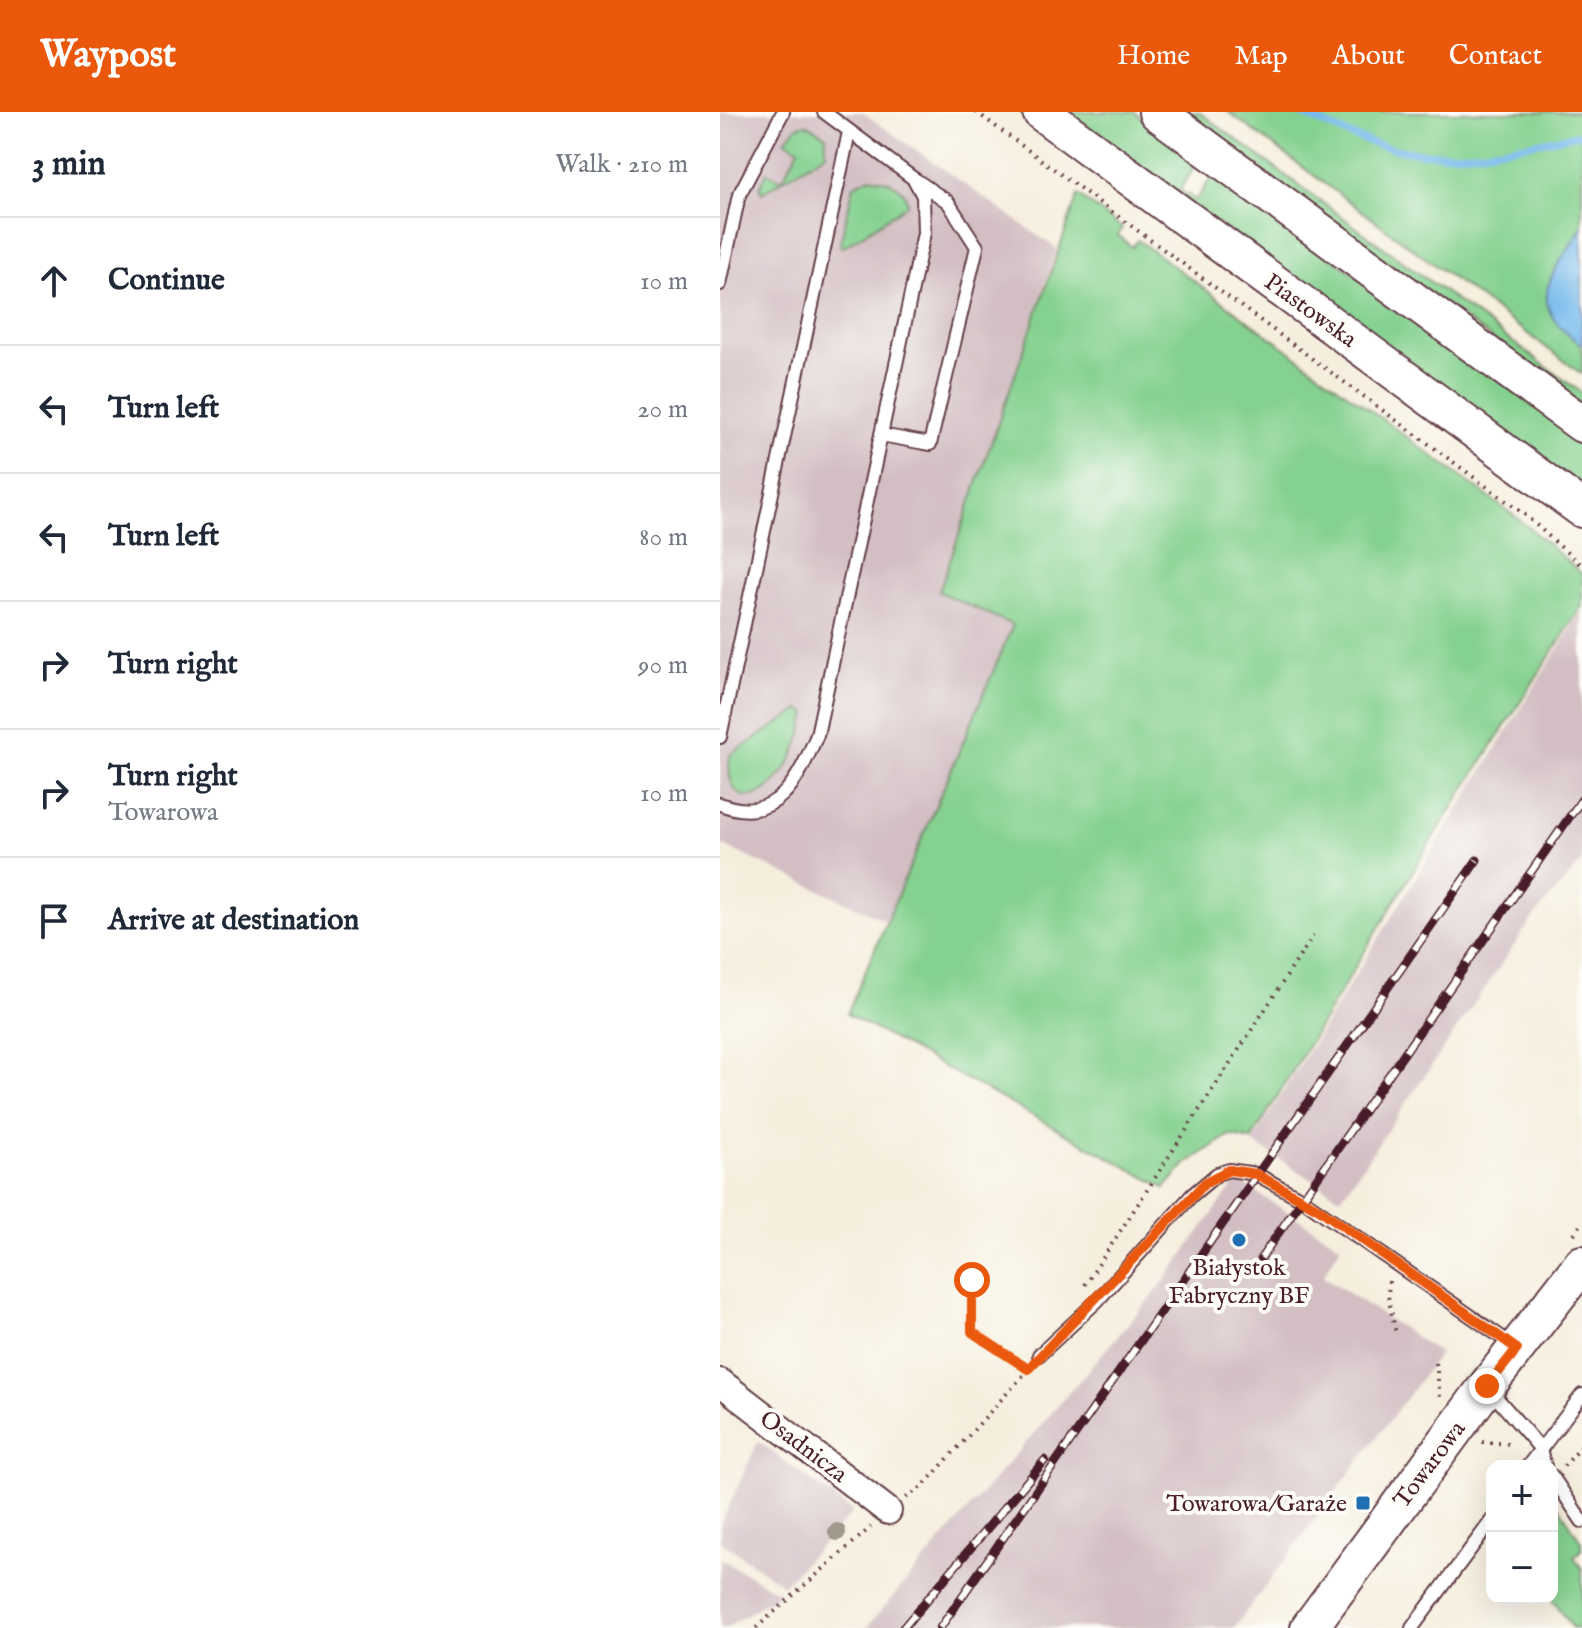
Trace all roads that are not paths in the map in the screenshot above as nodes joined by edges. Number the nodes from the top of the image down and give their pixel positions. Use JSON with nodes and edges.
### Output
{"nodes":[{"id":1,"x":783,"y":112,"type":"edge"},
{"id":2,"x":824,"y":112,"type":"edge"},
{"id":3,"x":1041,"y":112,"type":"edge"},
{"id":4,"x":1157,"y":112,"type":"edge"},
{"id":5,"x":849,"y":132,"type":"junction"},
{"id":6,"x":914,"y":179,"type":"junction"},
{"id":7,"x":720,"y":284,"type":"edge"},
{"id":8,"x":1582,"y":424,"type":"edge"},
{"id":9,"x":881,"y":435,"type":"junction"},
{"id":10,"x":1582,"y":509,"type":"edge"},
{"id":11,"x":720,"y":737,"type":"edge"},
{"id":12,"x":720,"y":804,"type":"edge"},
{"id":13,"x":1582,"y":1264,"type":"edge"},
{"id":14,"x":1517,"y":1349,"type":"junction"},
{"id":15,"x":1039,"y":1355,"type":"road end"},
{"id":16,"x":720,"y":1382,"type":"edge"},
{"id":17,"x":1487,"y":1386,"type":"junction"},
{"id":18,"x":1582,"y":1395,"type":"edge"},
{"id":19,"x":1536,"y":1443,"type":"junction"},
{"id":20,"x":1530,"y":1460,"type":"edge"},
{"id":21,"x":1543,"y":1460,"type":"edge"},
{"id":22,"x":1558,"y":1474,"type":"edge"},
{"id":23,"x":888,"y":1511,"type":"road end"},
{"id":24,"x":1582,"y":1521,"type":"edge"},
{"id":25,"x":1486,"y":1528,"type":"edge"},
{"id":26,"x":1309,"y":1628,"type":"edge"},
{"id":27,"x":1412,"y":1628,"type":"edge"}],
"edges":[{"from":1,"to":7,"type":"lane"},
{"from":2,"to":5,"type":"lane"},
{"from":3,"to":10,"type":"main road","name":"Piastowska"},
{"from":4,"to":8,"type":"main road"},
{"from":5,"to":6,"type":"lane"},
{"from":5,"to":11,"type":"lane"},
{"from":6,"to":9,"type":"lane"},
{"from":6,"to":9,"type":"lane"},
{"from":9,"to":12,"type":"lane"},
{"from":13,"to":14,"type":"main road","name":"Towarowa"},
{"from":14,"to":15,"type":"lane"},
{"from":14,"to":17,"type":"main road","name":"Towarowa"},
{"from":16,"to":23,"type":"street","name":"Osadnicza"},
{"from":17,"to":19,"type":"lane"},
{"from":17,"to":26,"type":"main road","name":"Towarowa"},
{"from":18,"to":19,"type":"lane"},
{"from":19,"to":20,"type":"lane"},
{"from":19,"to":21,"type":"lane"},
{"from":22,"to":24,"type":"lane"},
{"from":25,"to":27,"type":"lane"}]}
